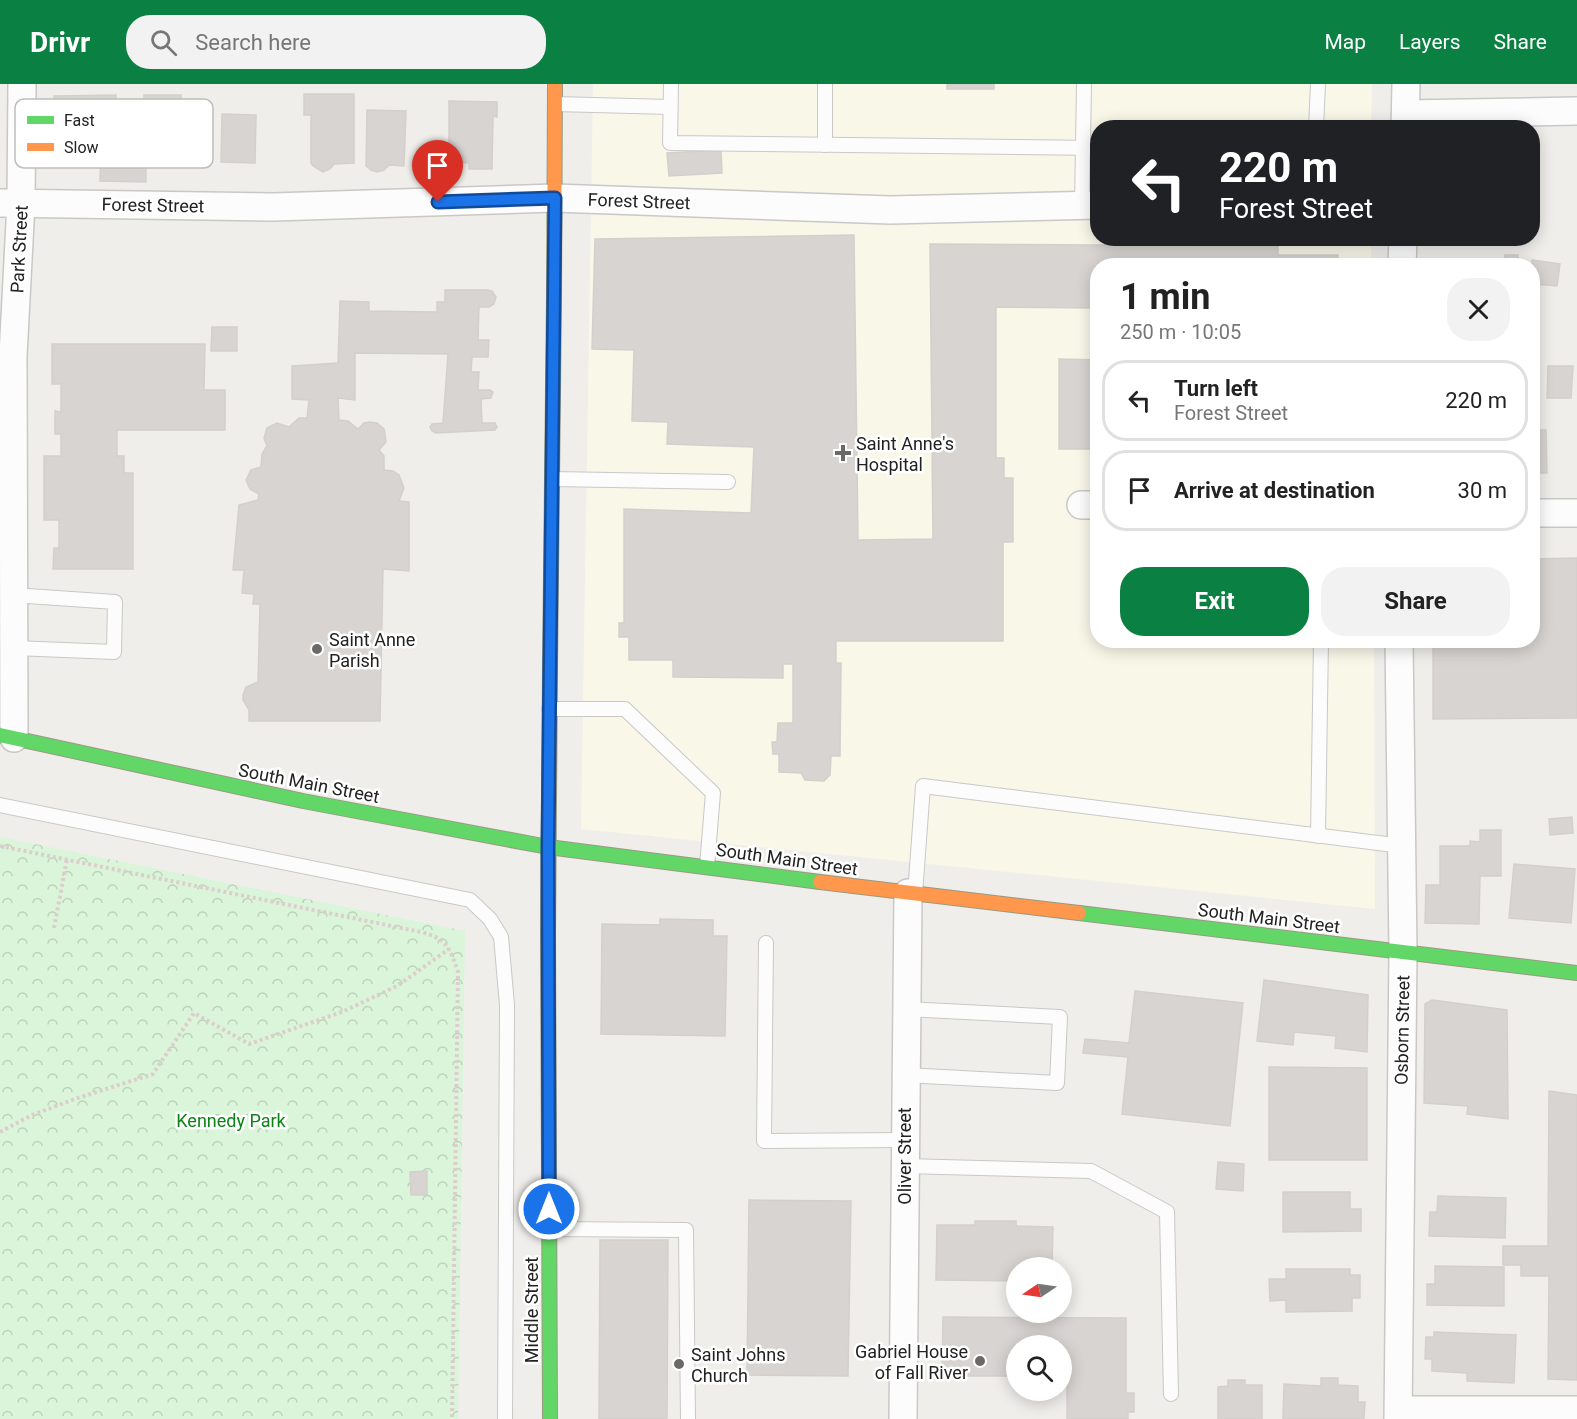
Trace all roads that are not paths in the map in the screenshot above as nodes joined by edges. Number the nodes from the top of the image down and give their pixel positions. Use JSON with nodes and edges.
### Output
{"nodes":[{"id":1,"x":22,"y":84,"type":"edge"},
{"id":2,"x":555,"y":84,"type":"edge"},
{"id":3,"x":671,"y":84,"type":"edge"},
{"id":4,"x":825,"y":84,"type":"edge"},
{"id":5,"x":1084,"y":84,"type":"edge"},
{"id":6,"x":1318,"y":84,"type":"edge"},
{"id":7,"x":1406,"y":84,"type":"edge"},
{"id":8,"x":21,"y":99,"type":"edge"},
{"id":9,"x":555,"y":104,"type":"junction"},
{"id":10,"x":670,"y":107,"type":"junction"},
{"id":11,"x":1577,"y":111,"type":"edge"},
{"id":12,"x":1316,"y":120,"type":"edge"},
{"id":13,"x":1406,"y":120,"type":"edge"},
{"id":14,"x":1423,"y":120,"type":"edge"},
{"id":15,"x":825,"y":146,"type":"junction"},
{"id":16,"x":1083,"y":148,"type":"junction"},
{"id":17,"x":1090,"y":148,"type":"edge"},
{"id":18,"x":15,"y":160,"type":"edge"},
{"id":19,"x":555,"y":198,"type":"junction"},
{"id":20,"x":11,"y":203,"type":"edge"},
{"id":21,"x":1090,"y":205,"type":"edge"},
{"id":22,"x":552,"y":479,"type":"junction"},
{"id":23,"x":728,"y":482,"type":"dead end"},
{"id":24,"x":1540,"y":513,"type":"edge"},
{"id":25,"x":1577,"y":513,"type":"edge"},
{"id":26,"x":14,"y":594,"type":"junction"},
{"id":27,"x":14,"y":648,"type":"junction"},
{"id":28,"x":1322,"y":648,"type":"edge"},
{"id":29,"x":1399,"y":648,"type":"edge"},
{"id":30,"x":549,"y":709,"type":"junction"},
{"id":31,"x":7,"y":737,"type":"edge"},
{"id":32,"x":0,"y":805,"type":"edge"},
{"id":33,"x":1318,"y":836,"type":"junction"},
{"id":34,"x":1402,"y":846,"type":"junction"},
{"id":35,"x":548,"y":847,"type":"junction"},
{"id":36,"x":707,"y":866,"type":"junction"},
{"id":37,"x":912,"y":893,"type":"junction"},
{"id":38,"x":766,"y":943,"type":"dead end"},
{"id":39,"x":1403,"y":952,"type":"junction"},
{"id":40,"x":1577,"y":973,"type":"edge"},
{"id":41,"x":906,"y":1009,"type":"junction"},
{"id":42,"x":905,"y":1076,"type":"junction"},
{"id":43,"x":904,"y":1153,"type":"junction"},
{"id":44,"x":549,"y":1229,"type":"junction"},
{"id":45,"x":1170,"y":1394,"type":"dead end"},
{"id":46,"x":1577,"y":1410,"type":"edge"},
{"id":47,"x":1398,"y":1415,"type":"edge"},
{"id":48,"x":505,"y":1419,"type":"edge"},
{"id":49,"x":550,"y":1419,"type":"edge"},
{"id":50,"x":688,"y":1419,"type":"edge"},
{"id":51,"x":903,"y":1419,"type":"edge"}],
"edges":[{"from":1,"to":8,"type":"street","name":"Park Street"},
{"from":2,"to":9,"type":"main road","name":"Middle Street"},
{"from":3,"to":10,"type":"lane"},
{"from":4,"to":15,"type":"lane"},
{"from":5,"to":16,"type":"lane"},
{"from":6,"to":12,"type":"lane"},
{"from":7,"to":13,"type":"street"},
{"from":9,"to":10,"type":"lane"},
{"from":9,"to":19,"type":"main road","name":"Middle Street"},
{"from":10,"to":15,"type":"lane"},
{"from":11,"to":14,"type":"street"},
{"from":15,"to":16,"type":"lane"},
{"from":16,"to":17,"type":"lane"},
{"from":16,"to":21,"type":"lane"},
{"from":18,"to":20,"type":"street","name":"Park Street"},
{"from":19,"to":20,"type":"street","name":"Forest Street"},
{"from":19,"to":21,"type":"street","name":"Forest Street"},
{"from":19,"to":22,"type":"main road","name":"Middle Street"},
{"from":20,"to":26,"type":"street","name":"Park Street"},
{"from":22,"to":23,"type":"lane"},
{"from":22,"to":30,"type":"main road","name":"Middle Street"},
{"from":24,"to":25,"type":"street"},
{"from":26,"to":27,"type":"street","name":"Park Street"},
{"from":26,"to":27,"type":"lane"},
{"from":27,"to":31,"type":"street","name":"Park Street"},
{"from":28,"to":33,"type":"lane"},
{"from":29,"to":34,"type":"street","name":"Osborn Street"},
{"from":30,"to":35,"type":"main road","name":"Middle Street"},
{"from":30,"to":36,"type":"lane"},
{"from":31,"to":35,"type":"main road","name":"South Main Street"},
{"from":32,"to":48,"type":"lane"},
{"from":33,"to":34,"type":"lane"},
{"from":33,"to":37,"type":"lane"},
{"from":34,"to":39,"type":"street","name":"Osborn Street"},
{"from":35,"to":36,"type":"main road","name":"South Main Street"},
{"from":35,"to":44,"type":"main road","name":"Middle Street"},
{"from":36,"to":37,"type":"main road","name":"South Main Street"},
{"from":37,"to":39,"type":"main road","name":"South Main Street"},
{"from":37,"to":41,"type":"street","name":"Oliver Street"},
{"from":38,"to":43,"type":"lane"},
{"from":39,"to":40,"type":"main road","name":"South Main Street"},
{"from":39,"to":47,"type":"street","name":"Osborn Street"},
{"from":41,"to":42,"type":"street","name":"Oliver Street"},
{"from":41,"to":42,"type":"lane"},
{"from":42,"to":43,"type":"street","name":"Oliver Street"},
{"from":43,"to":45,"type":"lane"},
{"from":43,"to":51,"type":"street","name":"Oliver Street"},
{"from":44,"to":49,"type":"main road","name":"Middle Street"},
{"from":44,"to":50,"type":"lane"},
{"from":46,"to":47,"type":"street"}]}
